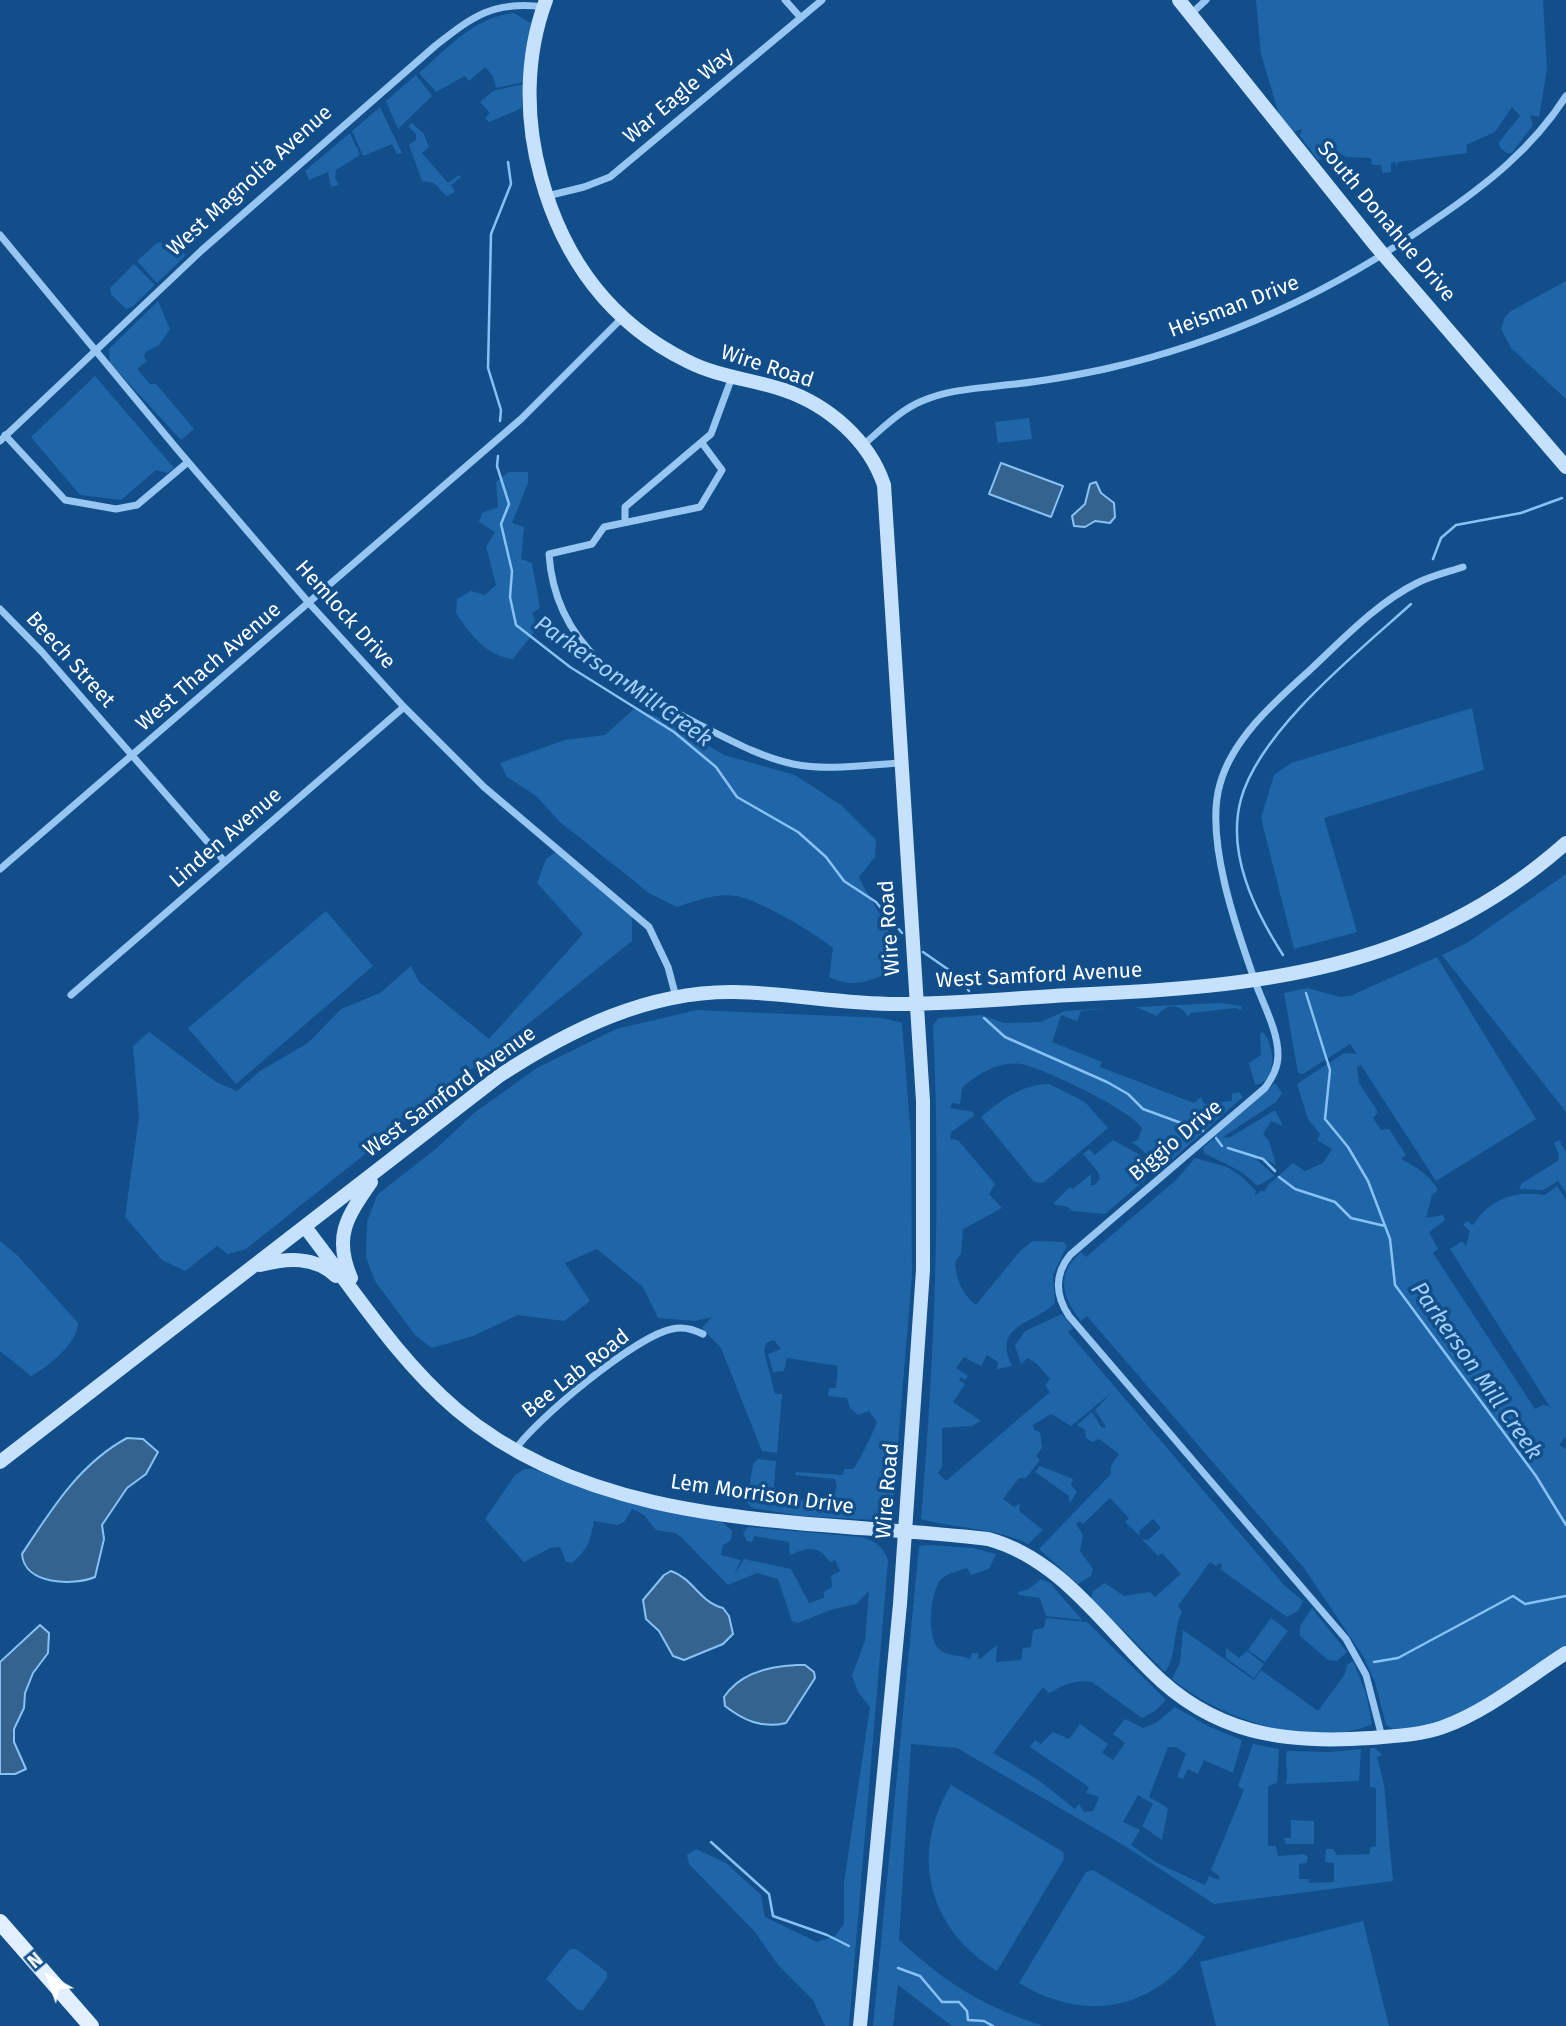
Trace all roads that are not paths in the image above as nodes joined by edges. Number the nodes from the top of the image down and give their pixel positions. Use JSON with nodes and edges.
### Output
{"nodes":[{"id":1,"x":785,"y":0,"type":"edge"},
{"id":2,"x":822,"y":0,"type":"edge"},
{"id":3,"x":1180,"y":0,"type":"edge"},
{"id":4,"x":1206,"y":0,"type":"edge"},
{"id":5,"x":545,"y":4,"type":"edge"},
{"id":6,"x":1191,"y":14,"type":"junction"},
{"id":7,"x":801,"y":18,"type":"junction"},
{"id":8,"x":1566,"y":96,"type":"edge"},
{"id":9,"x":546,"y":196,"type":"junction"},
{"id":10,"x":0,"y":235,"type":"edge"},
{"id":11,"x":1384,"y":256,"type":"junction"},
{"id":12,"x":623,"y":317,"type":"junction"},
{"id":13,"x":94,"y":352,"type":"junction"},
{"id":14,"x":732,"y":377,"type":"junction"},
{"id":15,"x":3,"y":438,"type":"edge"},
{"id":16,"x":702,"y":443,"type":"junction"},
{"id":17,"x":863,"y":445,"type":"junction"},
{"id":18,"x":188,"y":462,"type":"junction"},
{"id":19,"x":1566,"y":467,"type":"edge"},
{"id":20,"x":625,"y":522,"type":"junction"},
{"id":21,"x":1462,"y":567,"type":"dead end"},
{"id":22,"x":309,"y":603,"type":"junction"},
{"id":23,"x":0,"y":609,"type":"edge"},
{"id":24,"x":404,"y":707,"type":"junction"},
{"id":25,"x":132,"y":756,"type":"junction"},
{"id":26,"x":900,"y":762,"type":"junction"},
{"id":27,"x":1566,"y":843,"type":"edge"},
{"id":28,"x":225,"y":862,"type":"junction"},
{"id":29,"x":0,"y":869,"type":"edge"},
{"id":30,"x":1255,"y":982,"type":"junction"},
{"id":31,"x":71,"y":995,"type":"dead end"},
{"id":32,"x":676,"y":998,"type":"junction"},
{"id":33,"x":916,"y":1003,"type":"junction"},
{"id":34,"x":377,"y":1171,"type":"junction"},
{"id":35,"x":305,"y":1227,"type":"junction"},
{"id":36,"x":253,"y":1268,"type":"junction"},
{"id":37,"x":356,"y":1293,"type":"junction"},
{"id":38,"x":703,"y":1334,"type":"dead end"},
{"id":39,"x":515,"y":1450,"type":"junction"},
{"id":40,"x":0,"y":1462,"type":"edge"},
{"id":41,"x":905,"y":1532,"type":"junction"},
{"id":42,"x":1566,"y":1653,"type":"edge"},
{"id":43,"x":1382,"y":1737,"type":"junction"},
{"id":44,"x":0,"y":1922,"type":"edge"},
{"id":45,"x":91,"y":2026,"type":"edge"},
{"id":46,"x":860,"y":2026,"type":"edge"}],
"edges":[{"from":1,"to":7,"type":"street"},
{"from":2,"to":7,"type":"street","name":"War Eagle Way"},
{"from":3,"to":6,"type":"street","name":"South Donahue Drive"},
{"from":4,"to":6,"type":"street"},
{"from":5,"to":9,"type":"street","name":"Wire Road"},
{"from":5,"to":13,"type":"street","name":"West Magnolia Avenue"},
{"from":6,"to":11,"type":"street","name":"South Donahue Drive"},
{"from":7,"to":9,"type":"street","name":"War Eagle Way"},
{"from":8,"to":11,"type":"street","name":"Heisman Drive"},
{"from":9,"to":12,"type":"street","name":"Wire Road"},
{"from":10,"to":13,"type":"street","name":"Hemlock Drive"},
{"from":11,"to":17,"type":"street","name":"Heisman Drive"},
{"from":11,"to":19,"type":"street","name":"South Donahue Drive"},
{"from":12,"to":14,"type":"street","name":"Wire Road"},
{"from":12,"to":22,"type":"street","name":"West Thach Avenue"},
{"from":13,"to":15,"type":"street","name":"West Magnolia Avenue"},
{"from":13,"to":18,"type":"street","name":"Hemlock Drive"},
{"from":14,"to":16,"type":"street"},
{"from":14,"to":17,"type":"street","name":"Wire Road"},
{"from":15,"to":18,"type":"street"},
{"from":16,"to":20,"type":"street"},
{"from":16,"to":20,"type":"street"},
{"from":17,"to":26,"type":"street","name":"Wire Road"},
{"from":18,"to":22,"type":"street","name":"Hemlock Drive"},
{"from":20,"to":26,"type":"street"},
{"from":21,"to":30,"type":"street","name":"Biggio Drive"},
{"from":22,"to":24,"type":"street","name":"Hemlock Drive"},
{"from":22,"to":25,"type":"street","name":"West Thach Avenue"},
{"from":23,"to":25,"type":"street","name":"Beech Street"},
{"from":24,"to":28,"type":"street","name":"Linden Avenue"},
{"from":24,"to":32,"type":"street","name":"Hemlock Drive"},
{"from":25,"to":28,"type":"street","name":"Beech Street"},
{"from":25,"to":29,"type":"street","name":"West Thach Avenue"},
{"from":26,"to":33,"type":"street","name":"Wire Road"},
{"from":27,"to":30,"type":"street","name":"West Samford Avenue"},
{"from":28,"to":31,"type":"street","name":"Linden Avenue"},
{"from":30,"to":33,"type":"street","name":"West Samford Avenue"},
{"from":30,"to":43,"type":"street","name":"Biggio Drive"},
{"from":32,"to":33,"type":"street","name":"West Samford Avenue"},
{"from":32,"to":34,"type":"street","name":"West Samford Avenue"},
{"from":33,"to":41,"type":"street","name":"Wire Road"},
{"from":34,"to":35,"type":"street","name":"West Samford Avenue"},
{"from":34,"to":37,"type":"street"},
{"from":35,"to":36,"type":"street","name":"West Samford Avenue"},
{"from":35,"to":37,"type":"street","name":"Lem Morrison Drive"},
{"from":36,"to":37,"type":"street"},
{"from":36,"to":40,"type":"street","name":"West Samford Avenue"},
{"from":37,"to":39,"type":"street","name":"Lem Morrison Drive"},
{"from":38,"to":39,"type":"street","name":"Bee Lab Road"},
{"from":39,"to":41,"type":"street","name":"Lem Morrison Drive"},
{"from":41,"to":43,"type":"street","name":"Lem Morrison Drive"},
{"from":41,"to":46,"type":"street","name":"Wire Road"},
{"from":42,"to":43,"type":"street","name":"Lem Morrison Drive"},
{"from":44,"to":45,"type":"main road"}]}
